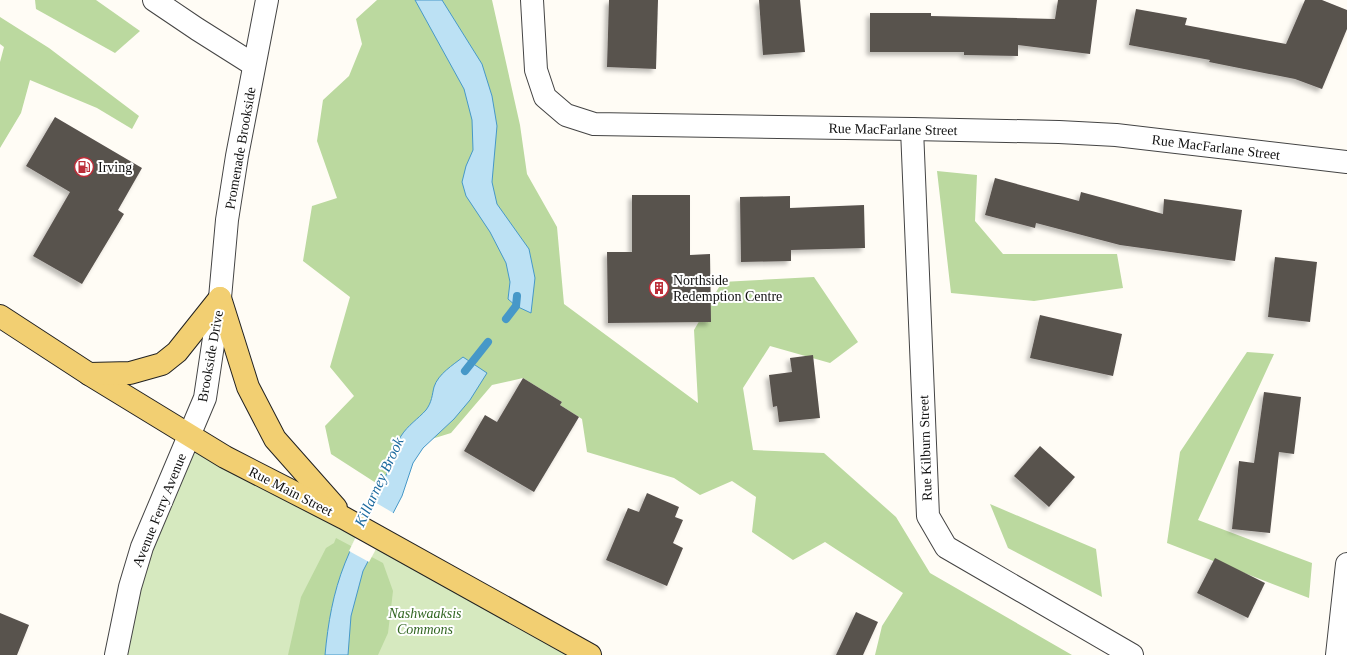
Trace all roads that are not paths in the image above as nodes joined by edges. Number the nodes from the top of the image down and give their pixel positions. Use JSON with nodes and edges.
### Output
{"nodes":[{"id":1,"x":154,"y":0,"type":"edge"},
{"id":2,"x":267,"y":0,"type":"edge"},
{"id":3,"x":532,"y":0,"type":"edge"},
{"id":4,"x":254,"y":65,"type":"junction"},
{"id":5,"x":912,"y":129,"type":"junction"},
{"id":6,"x":1347,"y":162,"type":"edge"},
{"id":7,"x":220,"y":298,"type":"junction"},
{"id":8,"x":0,"y":316,"type":"edge"},
{"id":9,"x":89,"y":374,"type":"junction"},
{"id":10,"x":189,"y":436,"type":"junction"},
{"id":11,"x":344,"y":518,"type":"junction"},
{"id":12,"x":1347,"y":564,"type":"edge"},
{"id":13,"x":116,"y":655,"type":"edge"},
{"id":14,"x":590,"y":655,"type":"edge"},
{"id":15,"x":1132,"y":655,"type":"edge"},
{"id":16,"x":1337,"y":655,"type":"edge"}],
"edges":[{"from":1,"to":4,"type":"street"},
{"from":2,"to":4,"type":"street","name":"Promenade Brookside"},
{"from":3,"to":5,"type":"street","name":"Rue MacFarlane Street"},
{"from":4,"to":7,"type":"street","name":"Promenade Brookside"},
{"from":5,"to":6,"type":"street","name":"Rue MacFarlane Street"},
{"from":5,"to":15,"type":"street","name":"Rue Kilburn Street"},
{"from":7,"to":9,"type":"main road"},
{"from":7,"to":10,"type":"street","name":"Brookside Drive"},
{"from":7,"to":11,"type":"main road"},
{"from":8,"to":9,"type":"main road","name":"Rue Main Street"},
{"from":9,"to":10,"type":"main road","name":"Rue Main Street"},
{"from":10,"to":11,"type":"main road","name":"Rue Main Street"},
{"from":10,"to":13,"type":"street","name":"Avenue Ferry Avenue"},
{"from":11,"to":14,"type":"main road","name":"Rue Main Street"},
{"from":12,"to":16,"type":"street"}]}
